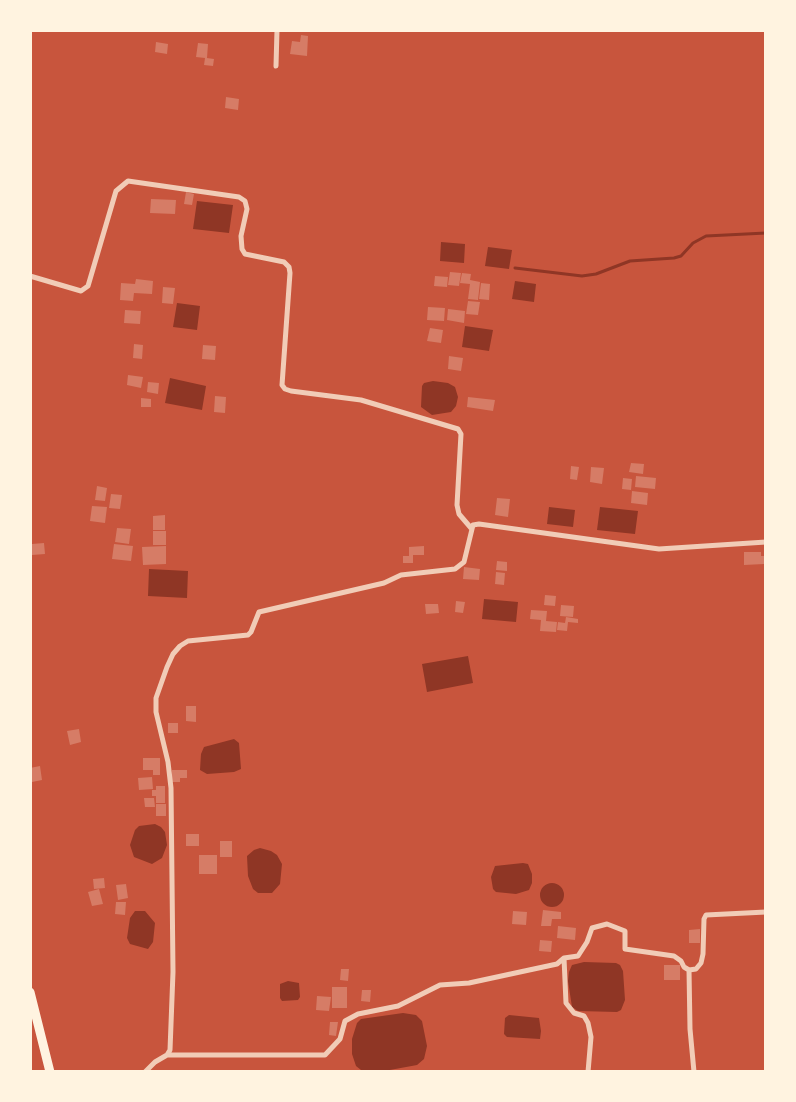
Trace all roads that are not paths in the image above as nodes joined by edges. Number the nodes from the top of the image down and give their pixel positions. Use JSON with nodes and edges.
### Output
{"nodes":[{"id":1,"x":277,"y":30,"type":"edge"},
{"id":2,"x":276,"y":66,"type":"dead end"},
{"id":3,"x":30,"y":276,"type":"edge"},
{"id":4,"x":471,"y":528,"type":"junction"},
{"id":5,"x":766,"y":542,"type":"edge"},
{"id":6,"x":766,"y":912,"type":"edge"},
{"id":7,"x":564,"y":958,"type":"junction"},
{"id":8,"x":689,"y":969,"type":"junction"},
{"id":9,"x":30,"y":992,"type":"edge"},
{"id":10,"x":167,"y":1055,"type":"junction"},
{"id":11,"x":50,"y":1072,"type":"edge"},
{"id":12,"x":144,"y":1072,"type":"edge"},
{"id":13,"x":588,"y":1072,"type":"edge"},
{"id":14,"x":694,"y":1072,"type":"edge"}],
"edges":[{"from":1,"to":2,"type":"street"},
{"from":3,"to":4,"type":"street"},
{"from":4,"to":5,"type":"street"},
{"from":4,"to":10,"type":"street"},
{"from":6,"to":8,"type":"street"},
{"from":7,"to":8,"type":"street"},
{"from":7,"to":10,"type":"street"},
{"from":7,"to":13,"type":"street"},
{"from":8,"to":14,"type":"street"},
{"from":9,"to":11,"type":"highway"},
{"from":10,"to":12,"type":"street"}]}
